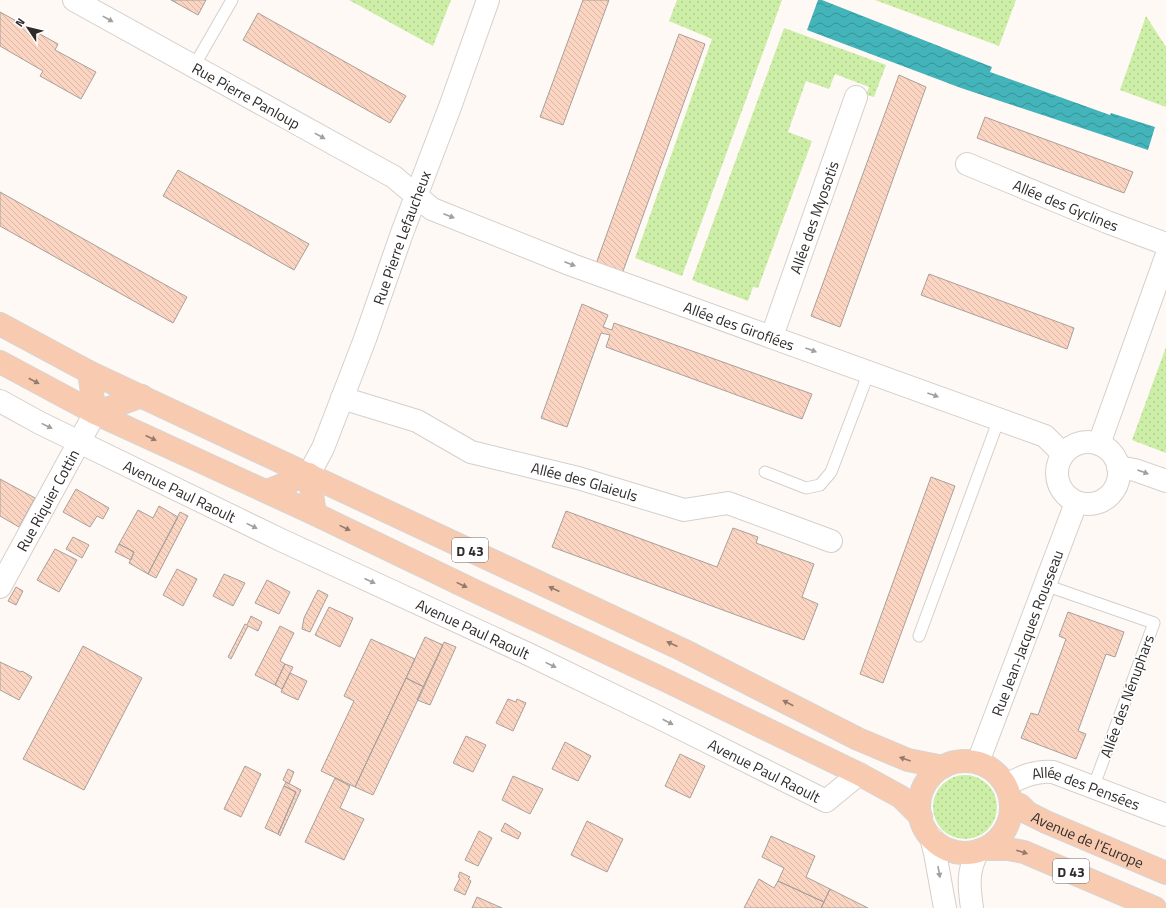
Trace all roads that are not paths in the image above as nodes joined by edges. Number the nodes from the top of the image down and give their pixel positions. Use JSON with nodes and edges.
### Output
{"nodes":[{"id":1,"x":74,"y":0,"type":"edge"},
{"id":2,"x":232,"y":0,"type":"edge"},
{"id":3,"x":488,"y":0,"type":"edge"},
{"id":4,"x":194,"y":66,"type":"junction"},
{"id":5,"x":856,"y":97,"type":"dead end"},
{"id":6,"x":967,"y":164,"type":"dead end"},
{"id":7,"x":416,"y":196,"type":"junction"},
{"id":8,"x":1166,"y":244,"type":"edge"},
{"id":9,"x":1166,"y":257,"type":"edge"},
{"id":10,"x":0,"y":324,"type":"edge"},
{"id":11,"x":772,"y":336,"type":"junction"},
{"id":12,"x":0,"y":362,"type":"edge"},
{"id":13,"x":89,"y":372,"type":"junction"},
{"id":14,"x":869,"y":372,"type":"junction"},
{"id":15,"x":142,"y":396,"type":"junction"},
{"id":16,"x":342,"y":398,"type":"junction"},
{"id":17,"x":0,"y":401,"type":"edge"},
{"id":18,"x":95,"y":413,"type":"junction"},
{"id":19,"x":999,"y":419,"type":"junction"},
{"id":20,"x":78,"y":442,"type":"junction"},
{"id":21,"x":1099,"y":444,"type":"junction"},
{"id":22,"x":1063,"y":454,"type":"junction"},
{"id":23,"x":1118,"y":467,"type":"junction"},
{"id":24,"x":765,"y":472,"type":"dead end"},
{"id":25,"x":310,"y":474,"type":"junction"},
{"id":26,"x":1166,"y":481,"type":"edge"},
{"id":27,"x":266,"y":491,"type":"junction"},
{"id":28,"x":1076,"y":503,"type":"junction"},
{"id":29,"x":315,"y":514,"type":"junction"},
{"id":30,"x":831,"y":541,"type":"dead end"},
{"id":31,"x":1045,"y":585,"type":"junction"},
{"id":32,"x":0,"y":587,"type":"edge"},
{"id":33,"x":919,"y":636,"type":"dead end"},
{"id":34,"x":978,"y":762,"type":"junction"},
{"id":35,"x":943,"y":767,"type":"junction"},
{"id":36,"x":858,"y":774,"type":"junction"},
{"id":37,"x":1093,"y":788,"type":"junction"},
{"id":38,"x":1009,"y":794,"type":"junction"},
{"id":39,"x":1166,"y":815,"type":"edge"},
{"id":40,"x":921,"y":817,"type":"junction"},
{"id":41,"x":931,"y":837,"type":"junction"},
{"id":42,"x":980,"y":850,"type":"junction"},
{"id":43,"x":1166,"y":873,"type":"edge"},
{"id":44,"x":945,"y":908,"type":"edge"},
{"id":45,"x":972,"y":908,"type":"edge"},
{"id":46,"x":1155,"y":908,"type":"edge"}],
"edges":[{"from":1,"to":4,"type":"street","name":"Rue Pierre Panloup","one_way":true},
{"from":2,"to":4,"type":"lane"},
{"from":3,"to":7,"type":"street","name":"Rue Pierre Lefaucheux"},
{"from":4,"to":7,"type":"street","name":"Rue Pierre Panloup","one_way":true},
{"from":5,"to":11,"type":"street","name":"Allée des Myosotis"},
{"from":6,"to":8,"type":"street","name":"Allée des Gyclines"},
{"from":7,"to":11,"type":"street","name":"Allée des Giroflées","one_way":true},
{"from":7,"to":16,"type":"street","name":"Rue Pierre Lefaucheux"},
{"from":9,"to":21,"type":"street"},
{"from":10,"to":13,"type":"main road","number":"D 43"},
{"from":11,"to":14,"type":"street","name":"Allée des Giroflées","one_way":true},
{"from":12,"to":18,"type":"main road","number":"D 43","one_way":true},
{"from":13,"to":15,"type":"main road","number":"D 43"},
{"from":13,"to":18,"type":"main road"},
{"from":14,"to":19,"type":"street","name":"Allée des Giroflées","one_way":true},
{"from":14,"to":24,"type":"lane"},
{"from":15,"to":18,"type":"main road"},
{"from":15,"to":25,"type":"main road","number":"D 43"},
{"from":16,"to":25,"type":"street","name":"Rue Pierre Lefaucheux"},
{"from":16,"to":30,"type":"street","name":"Allée des Glaieuls"},
{"from":17,"to":20,"type":"street","one_way":true},
{"from":18,"to":20,"type":"street","name":"Rue Riquier Cottin"},
{"from":18,"to":27,"type":"main road","number":"D 43","one_way":true},
{"from":19,"to":22,"type":"street","name":"Allée des Giroflées"},
{"from":19,"to":33,"type":"lane"},
{"from":20,"to":32,"type":"street","name":"Rue Riquier Cottin"},
{"from":20,"to":36,"type":"street","name":"Avenue Paul Raoult","one_way":true},
{"from":21,"to":22,"type":"street"},
{"from":21,"to":23,"type":"street"},
{"from":22,"to":28,"type":"street"},
{"from":23,"to":26,"type":"street","one_way":true},
{"from":23,"to":28,"type":"street"},
{"from":25,"to":27,"type":"main road"},
{"from":25,"to":29,"type":"main road"},
{"from":35,"to":25,"type":"main road","number":"D 43","one_way":true},
{"from":27,"to":29,"type":"main road","number":"D 43"},
{"from":28,"to":31,"type":"street","name":"Rue Jean-Jacques Rousseau"},
{"from":29,"to":36,"type":"main road","number":"D 43","one_way":true},
{"from":31,"to":34,"type":"street","name":"Rue Jean-Jacques Rousseau"},
{"from":31,"to":37,"type":"lane","name":"Allée des Nénuphars"},
{"from":34,"to":35,"type":"main road"},
{"from":34,"to":38,"type":"main road"},
{"from":35,"to":40,"type":"main road"},
{"from":36,"to":40,"type":"main road","number":"D 43"},
{"from":37,"to":38,"type":"street","name":"Allée des Pensées"},
{"from":37,"to":39,"type":"street","name":"Allée des Pensées"},
{"from":38,"to":42,"type":"main road"},
{"from":38,"to":43,"type":"main road","name":"Avenue de l'Europe","number":"D 43"},
{"from":40,"to":41,"type":"main road"},
{"from":41,"to":42,"type":"main road"},
{"from":41,"to":44,"type":"street","one_way":true},
{"from":42,"to":45,"type":"street"},
{"from":42,"to":46,"type":"main road","number":"D 43","one_way":true}]}
